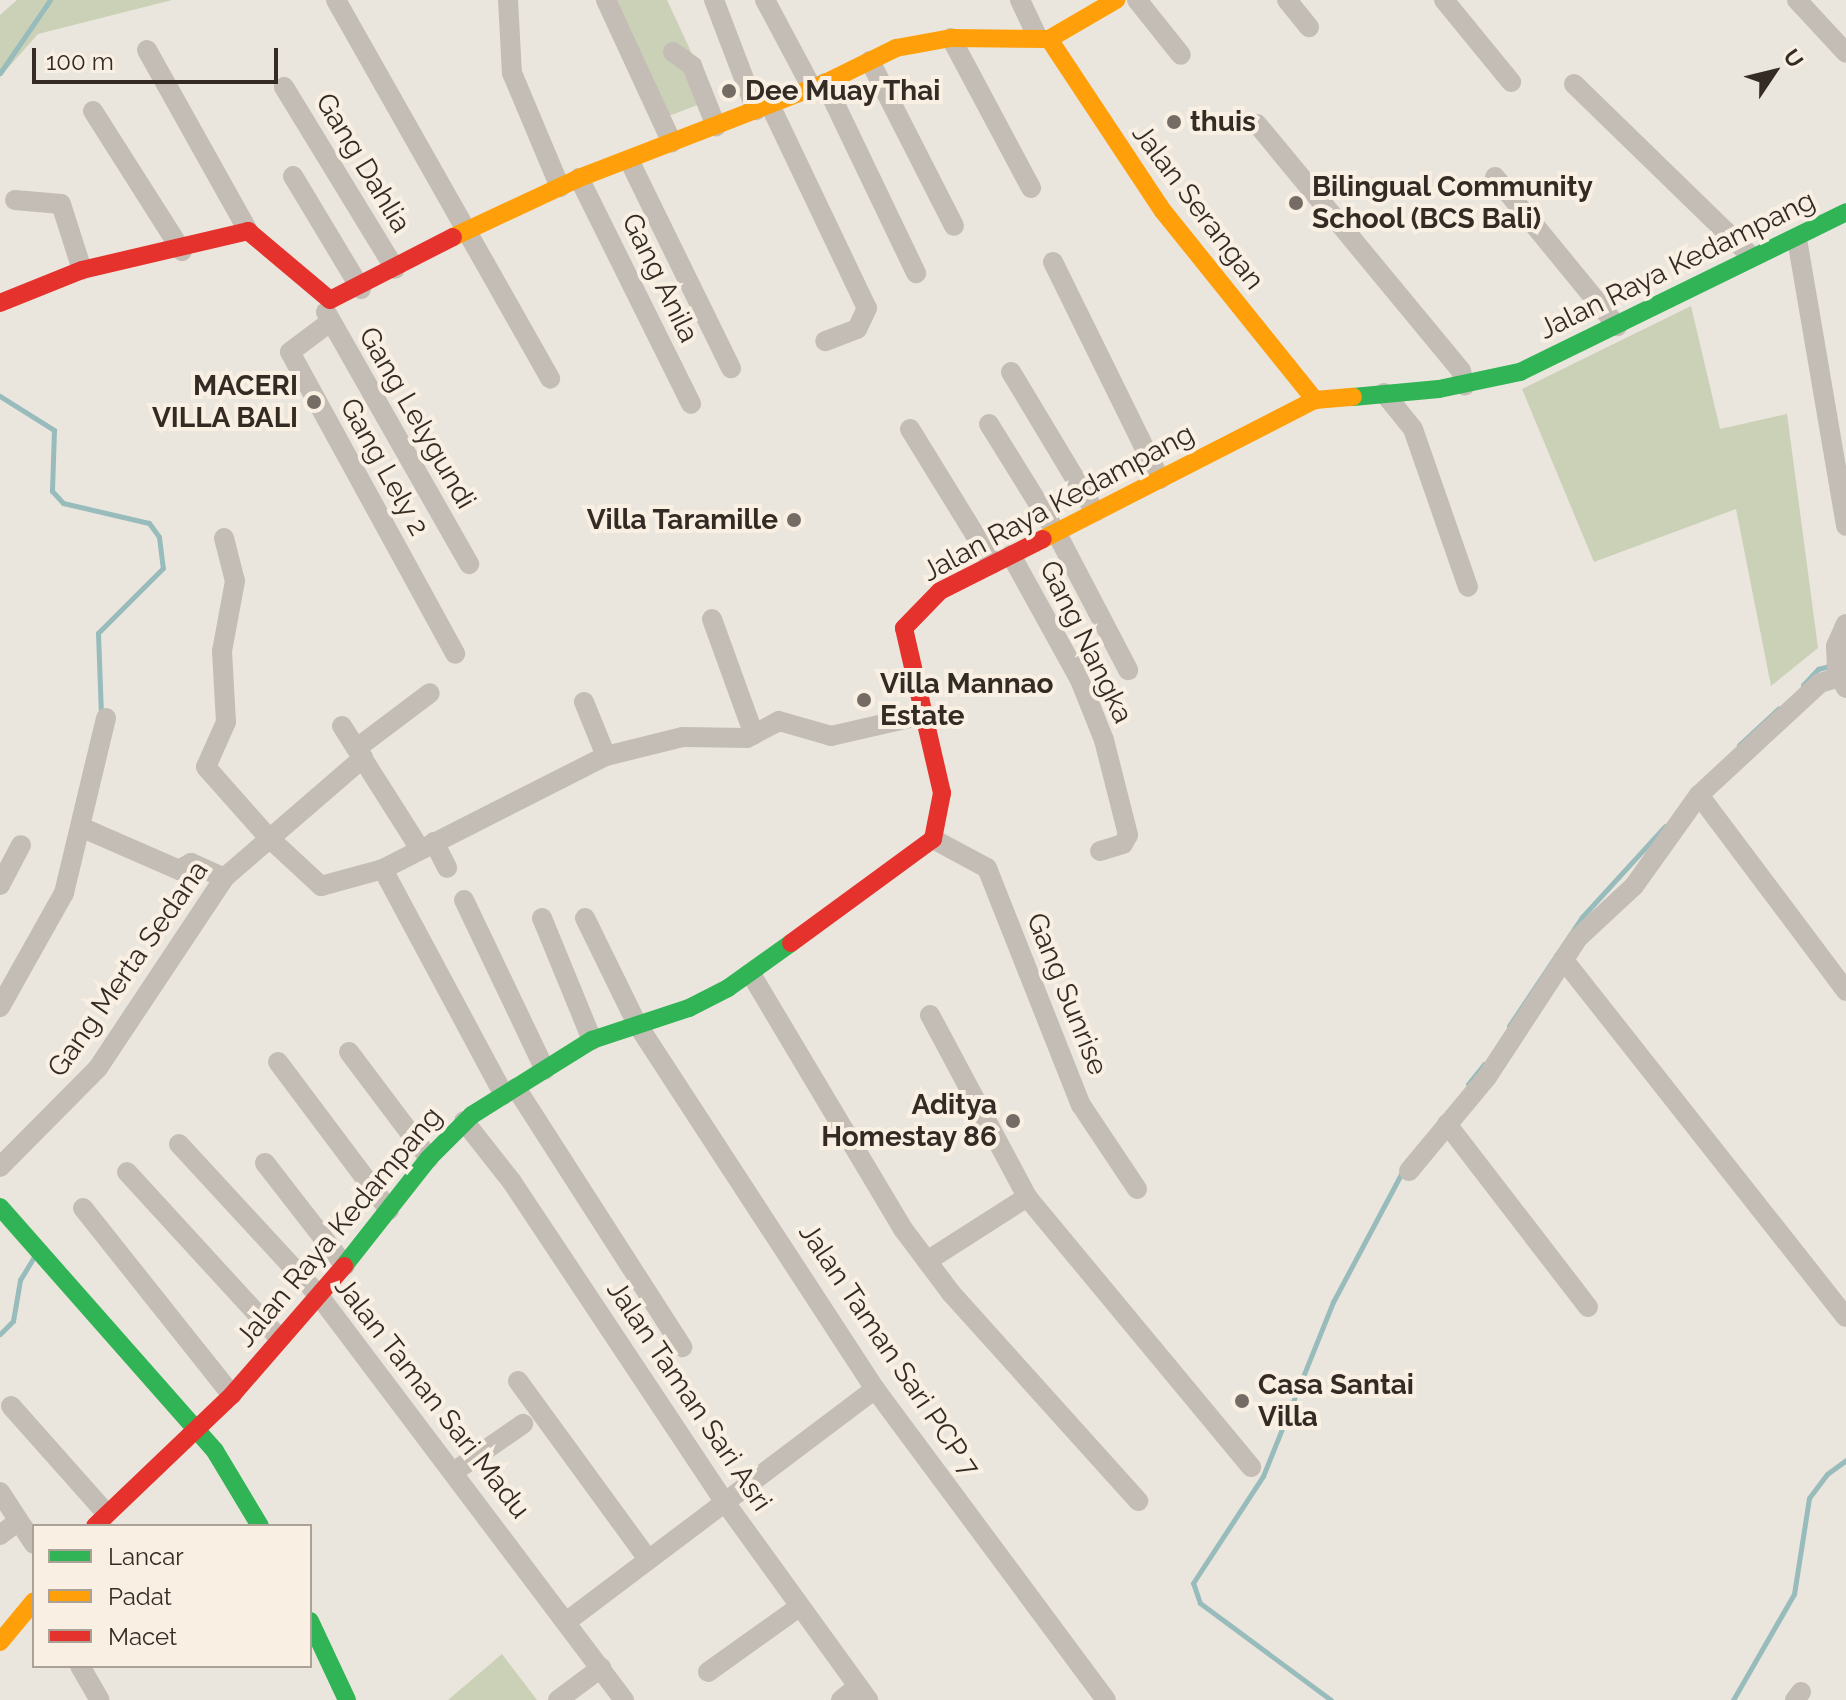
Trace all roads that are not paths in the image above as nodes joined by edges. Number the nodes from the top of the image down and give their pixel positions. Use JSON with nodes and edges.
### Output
{"nodes":[{"id":1,"x":336,"y":0,"type":"edge"},
{"id":2,"x":508,"y":0,"type":"edge"},
{"id":3,"x":606,"y":0,"type":"edge"},
{"id":4,"x":714,"y":0,"type":"edge"},
{"id":5,"x":765,"y":0,"type":"edge"},
{"id":6,"x":1020,"y":0,"type":"edge"},
{"id":7,"x":1116,"y":0,"type":"edge"},
{"id":8,"x":1137,"y":0,"type":"edge"},
{"id":9,"x":1287,"y":0,"type":"edge"},
{"id":10,"x":1444,"y":0,"type":"edge"},
{"id":11,"x":1797,"y":0,"type":"edge"},
{"id":12,"x":1309,"y":27,"type":"dead end"},
{"id":13,"x":951,"y":38,"type":"junction"},
{"id":14,"x":1043,"y":39,"type":"junction"},
{"id":15,"x":147,"y":50,"type":"dead end"},
{"id":16,"x":673,"y":52,"type":"dead end"},
{"id":17,"x":1846,"y":53,"type":"edge"},
{"id":18,"x":1181,"y":55,"type":"dead end"},
{"id":19,"x":870,"y":61,"type":"junction"},
{"id":20,"x":1511,"y":82,"type":"dead end"},
{"id":21,"x":1574,"y":84,"type":"dead end"},
{"id":22,"x":818,"y":86,"type":"junction"},
{"id":23,"x":284,"y":87,"type":"dead end"},
{"id":24,"x":763,"y":108,"type":"junction"},
{"id":25,"x":93,"y":111,"type":"dead end"},
{"id":26,"x":1257,"y":124,"type":"dead end"},
{"id":27,"x":716,"y":126,"type":"junction"},
{"id":28,"x":672,"y":143,"type":"junction"},
{"id":29,"x":629,"y":160,"type":"junction"},
{"id":30,"x":293,"y":176,"type":"dead end"},
{"id":31,"x":1495,"y":177,"type":"dead end"},
{"id":32,"x":579,"y":178,"type":"junction"},
{"id":33,"x":560,"y":187,"type":"junction"},
{"id":34,"x":1031,"y":188,"type":"dead end"},
{"id":35,"x":15,"y":200,"type":"dead end"},
{"id":36,"x":1846,"y":212,"type":"edge"},
{"id":37,"x":954,"y":226,"type":"dead end"},
{"id":38,"x":248,"y":231,"type":"junction"},
{"id":39,"x":463,"y":231,"type":"junction"},
{"id":40,"x":1797,"y":239,"type":"junction"},
{"id":41,"x":182,"y":251,"type":"junction"},
{"id":42,"x":1751,"y":256,"type":"junction"},
{"id":43,"x":1053,"y":262,"type":"dead end"},
{"id":44,"x":395,"y":269,"type":"junction"},
{"id":45,"x":82,"y":270,"type":"junction"},
{"id":46,"x":916,"y":273,"type":"dead end"},
{"id":47,"x":361,"y":289,"type":"junction"},
{"id":48,"x":323,"y":297,"type":"junction"},
{"id":49,"x":0,"y":303,"type":"edge"},
{"id":50,"x":330,"y":322,"type":"junction"},
{"id":51,"x":1617,"y":326,"type":"junction"},
{"id":52,"x":825,"y":341,"type":"dead end"},
{"id":53,"x":731,"y":368,"type":"dead end"},
{"id":54,"x":1011,"y":372,"type":"dead end"},
{"id":55,"x":550,"y":379,"type":"dead end"},
{"id":56,"x":1465,"y":385,"type":"junction"},
{"id":57,"x":1384,"y":393,"type":"junction"},
{"id":58,"x":1315,"y":400,"type":"junction"},
{"id":59,"x":691,"y":404,"type":"dead end"},
{"id":60,"x":989,"y":424,"type":"dead end"},
{"id":61,"x":910,"y":429,"type":"dead end"},
{"id":62,"x":1160,"y":479,"type":"junction"},
{"id":63,"x":1095,"y":512,"type":"junction"},
{"id":64,"x":1846,"y":526,"type":"edge"},
{"id":65,"x":1056,"y":532,"type":"junction"},
{"id":66,"x":224,"y":538,"type":"dead end"},
{"id":67,"x":1002,"y":560,"type":"junction"},
{"id":68,"x":469,"y":564,"type":"dead end"},
{"id":69,"x":1468,"y":587,"type":"dead end"},
{"id":70,"x":712,"y":619,"type":"dead end"},
{"id":71,"x":1846,"y":624,"type":"edge"},
{"id":72,"x":455,"y":654,"type":"dead end"},
{"id":73,"x":1128,"y":670,"type":"dead end"},
{"id":74,"x":1840,"y":674,"type":"edge"},
{"id":75,"x":430,"y":693,"type":"dead end"},
{"id":76,"x":584,"y":702,"type":"dead end"},
{"id":77,"x":923,"y":715,"type":"junction"},
{"id":78,"x":106,"y":718,"type":"dead end"},
{"id":79,"x":342,"y":726,"type":"dead end"},
{"id":80,"x":754,"y":735,"type":"junction"},
{"id":81,"x":360,"y":753,"type":"junction"},
{"id":82,"x":606,"y":756,"type":"junction"},
{"id":83,"x":1699,"y":795,"type":"junction"},
{"id":84,"x":83,"y":828,"type":"junction"},
{"id":85,"x":267,"y":836,"type":"junction"},
{"id":86,"x":933,"y":839,"type":"junction"},
{"id":87,"x":21,"y":845,"type":"dead end"},
{"id":88,"x":427,"y":846,"type":"junction"},
{"id":89,"x":1100,"y":851,"type":"dead end"},
{"id":90,"x":447,"y":868,"type":"dead end"},
{"id":91,"x":387,"y":877,"type":"dead end"},
{"id":92,"x":224,"y":878,"type":"junction"},
{"id":93,"x":0,"y":885,"type":"edge"},
{"id":94,"x":464,"y":900,"type":"dead end"},
{"id":95,"x":542,"y":918,"type":"dead end"},
{"id":96,"x":585,"y":918,"type":"dead end"},
{"id":97,"x":1563,"y":959,"type":"junction"},
{"id":98,"x":751,"y":974,"type":"junction"},
{"id":99,"x":6,"y":984,"type":"edge"},
{"id":100,"x":1846,"y":991,"type":"edge"},
{"id":101,"x":0,"y":1007,"type":"edge"},
{"id":102,"x":930,"y":1015,"type":"dead end"},
{"id":103,"x":637,"y":1024,"type":"junction"},
{"id":104,"x":592,"y":1040,"type":"junction"},
{"id":105,"x":349,"y":1052,"type":"dead end"},
{"id":106,"x":278,"y":1062,"type":"dead end"},
{"id":107,"x":545,"y":1070,"type":"junction"},
{"id":108,"x":510,"y":1091,"type":"junction"},
{"id":109,"x":464,"y":1121,"type":"junction"},
{"id":110,"x":1447,"y":1124,"type":"junction"},
{"id":111,"x":179,"y":1144,"type":"dead end"},
{"id":112,"x":429,"y":1158,"type":"junction"},
{"id":113,"x":265,"y":1163,"type":"dead end"},
{"id":114,"x":0,"y":1167,"type":"edge"},
{"id":115,"x":1409,"y":1171,"type":"dead end"},
{"id":116,"x":127,"y":1172,"type":"dead end"},
{"id":117,"x":1137,"y":1189,"type":"dead end"},
{"id":118,"x":1027,"y":1197,"type":"junction"},
{"id":119,"x":0,"y":1207,"type":"edge"},
{"id":120,"x":83,"y":1208,"type":"dead end"},
{"id":121,"x":389,"y":1210,"type":"junction"},
{"id":122,"x":927,"y":1261,"type":"junction"},
{"id":123,"x":345,"y":1266,"type":"junction"},
{"id":124,"x":320,"y":1297,"type":"junction"},
{"id":125,"x":1588,"y":1307,"type":"dead end"},
{"id":126,"x":1846,"y":1317,"type":"edge"},
{"id":127,"x":280,"y":1339,"type":"junction"},
{"id":128,"x":682,"y":1347,"type":"dead end"},
{"id":129,"x":518,"y":1381,"type":"dead end"},
{"id":130,"x":875,"y":1389,"type":"junction"},
{"id":131,"x":232,"y":1395,"type":"junction"},
{"id":132,"x":11,"y":1406,"type":"dead end"},
{"id":133,"x":523,"y":1424,"type":"dead end"},
{"id":134,"x":198,"y":1431,"type":"junction"},
{"id":135,"x":1251,"y":1467,"type":"dead end"},
{"id":136,"x":455,"y":1471,"type":"junction"},
{"id":137,"x":0,"y":1492,"type":"edge"},
{"id":138,"x":1138,"y":1501,"type":"dead end"},
{"id":139,"x":727,"y":1505,"type":"junction"},
{"id":140,"x":100,"y":1520,"type":"edge"},
{"id":141,"x":17,"y":1522,"type":"junction"},
{"id":142,"x":259,"y":1524,"type":"edge"},
{"id":143,"x":0,"y":1535,"type":"edge"},
{"id":144,"x":32,"y":1541,"type":"edge"},
{"id":145,"x":647,"y":1558,"type":"junction"},
{"id":146,"x":32,"y":1603,"type":"edge"},
{"id":147,"x":799,"y":1607,"type":"junction"},
{"id":148,"x":566,"y":1622,"type":"junction"},
{"id":149,"x":312,"y":1625,"type":"edge"},
{"id":150,"x":0,"y":1642,"type":"edge"},
{"id":151,"x":81,"y":1668,"type":"edge"},
{"id":152,"x":601,"y":1668,"type":"junction"},
{"id":153,"x":708,"y":1672,"type":"dead end"},
{"id":154,"x":863,"y":1693,"type":"edge"},
{"id":155,"x":100,"y":1700,"type":"edge"},
{"id":156,"x":347,"y":1700,"type":"edge"},
{"id":157,"x":558,"y":1700,"type":"edge"},
{"id":158,"x":624,"y":1700,"type":"edge"},
{"id":159,"x":841,"y":1700,"type":"edge"},
{"id":160,"x":1106,"y":1700,"type":"edge"}],
"edges":[{"from":1,"to":39,"type":"street"},
{"from":2,"to":33,"type":"street"},
{"from":3,"to":28,"type":"street"},
{"from":4,"to":24,"type":"street"},
{"from":5,"to":22,"type":"street"},
{"from":6,"to":14,"type":"street"},
{"from":7,"to":14,"type":"street"},
{"from":8,"to":18,"type":"street"},
{"from":9,"to":12,"type":"street"},
{"from":10,"to":20,"type":"street"},
{"from":11,"to":17,"type":"street"},
{"from":13,"to":14,"type":"street"},
{"from":13,"to":19,"type":"street"},
{"from":13,"to":34,"type":"street"},
{"from":14,"to":58,"type":"street","name":"Jalan Serangan"},
{"from":15,"to":38,"type":"street"},
{"from":16,"to":27,"type":"street"},
{"from":19,"to":22,"type":"street"},
{"from":19,"to":37,"type":"street"},
{"from":21,"to":42,"type":"street"},
{"from":22,"to":24,"type":"street"},
{"from":22,"to":46,"type":"street"},
{"from":23,"to":44,"type":"street","name":"Gang Dahlia"},
{"from":24,"to":27,"type":"street"},
{"from":24,"to":52,"type":"street"},
{"from":25,"to":41,"type":"street"},
{"from":26,"to":56,"type":"street"},
{"from":27,"to":28,"type":"street"},
{"from":28,"to":29,"type":"street"},
{"from":29,"to":32,"type":"street"},
{"from":29,"to":53,"type":"street"},
{"from":30,"to":47,"type":"street"},
{"from":31,"to":51,"type":"street"},
{"from":32,"to":33,"type":"street"},
{"from":32,"to":59,"type":"street","name":"Gang Anila"},
{"from":33,"to":39,"type":"street"},
{"from":35,"to":45,"type":"street"},
{"from":36,"to":40,"type":"street","name":"Jalan Raya Kedampang"},
{"from":38,"to":41,"type":"street"},
{"from":38,"to":48,"type":"street"},
{"from":39,"to":44,"type":"street"},
{"from":39,"to":55,"type":"street"},
{"from":40,"to":42,"type":"street","name":"Jalan Raya Kedampang"},
{"from":40,"to":64,"type":"street"},
{"from":41,"to":45,"type":"street"},
{"from":42,"to":51,"type":"street","name":"Jalan Raya Kedampang"},
{"from":43,"to":62,"type":"street"},
{"from":44,"to":47,"type":"street"},
{"from":45,"to":49,"type":"street"},
{"from":47,"to":48,"type":"street"},
{"from":48,"to":50,"type":"street","name":"Gang Lelygundi"},
{"from":50,"to":68,"type":"street","name":"Gang Lelygundi"},
{"from":50,"to":72,"type":"street","name":"Gang Lely 2"},
{"from":51,"to":56,"type":"street","name":"Jalan Raya Kedampang"},
{"from":54,"to":63,"type":"street"},
{"from":56,"to":57,"type":"street","name":"Jalan Raya Kedampang"},
{"from":57,"to":58,"type":"street","name":"Jalan Raya Kedampang"},
{"from":57,"to":69,"type":"street"},
{"from":58,"to":62,"type":"street","name":"Jalan Raya Kedampang"},
{"from":60,"to":65,"type":"street"},
{"from":61,"to":67,"type":"street","name":"Gang Nangka"},
{"from":62,"to":63,"type":"street","name":"Jalan Raya Kedampang"},
{"from":63,"to":65,"type":"street","name":"Jalan Raya Kedampang"},
{"from":65,"to":67,"type":"street","name":"Jalan Raya Kedampang"},
{"from":65,"to":73,"type":"street"},
{"from":66,"to":85,"type":"street"},
{"from":67,"to":77,"type":"street","name":"Jalan Raya Kedampang"},
{"from":67,"to":89,"type":"street","name":"Gang Nangka"},
{"from":70,"to":80,"type":"street"},
{"from":71,"to":74,"type":"street"},
{"from":74,"to":83,"type":"street"},
{"from":75,"to":81,"type":"street","name":"Gang Merta Sedana"},
{"from":76,"to":82,"type":"street"},
{"from":77,"to":80,"type":"street"},
{"from":77,"to":86,"type":"street","name":"Jalan Raya Kedampang"},
{"from":78,"to":84,"type":"street"},
{"from":79,"to":81,"type":"street"},
{"from":80,"to":82,"type":"street"},
{"from":81,"to":85,"type":"street","name":"Gang Merta Sedana"},
{"from":81,"to":88,"type":"street"},
{"from":82,"to":88,"type":"street"},
{"from":83,"to":97,"type":"street"},
{"from":83,"to":100,"type":"street"},
{"from":84,"to":92,"type":"street"},
{"from":84,"to":99,"type":"street"},
{"from":85,"to":88,"type":"street"},
{"from":85,"to":92,"type":"street","name":"Gang Merta Sedana"},
{"from":86,"to":98,"type":"street","name":"Jalan Raya Kedampang"},
{"from":86,"to":117,"type":"street","name":"Gang Sunrise"},
{"from":87,"to":93,"type":"street"},
{"from":88,"to":90,"type":"street"},
{"from":91,"to":108,"type":"street"},
{"from":92,"to":114,"type":"street","name":"Gang Merta Sedana"},
{"from":94,"to":107,"type":"street"},
{"from":95,"to":104,"type":"street"},
{"from":96,"to":103,"type":"street","name":"Jalan Taman Sari PCP 7"},
{"from":97,"to":110,"type":"street"},
{"from":97,"to":126,"type":"street"},
{"from":98,"to":103,"type":"street","name":"Jalan Raya Kedampang"},
{"from":98,"to":122,"type":"street"},
{"from":99,"to":101,"type":"street"},
{"from":102,"to":118,"type":"street"},
{"from":103,"to":104,"type":"street","name":"Jalan Raya Kedampang"},
{"from":103,"to":130,"type":"street","name":"Jalan Taman Sari PCP 7"},
{"from":104,"to":107,"type":"street","name":"Jalan Raya Kedampang"},
{"from":105,"to":112,"type":"street"},
{"from":106,"to":121,"type":"street"},
{"from":107,"to":108,"type":"street","name":"Jalan Raya Kedampang"},
{"from":108,"to":109,"type":"street","name":"Jalan Raya Kedampang"},
{"from":108,"to":128,"type":"street"},
{"from":109,"to":112,"type":"street","name":"Jalan Raya Kedampang"},
{"from":109,"to":139,"type":"street","name":"Jalan Taman Sari Asri"},
{"from":110,"to":115,"type":"street"},
{"from":110,"to":125,"type":"street"},
{"from":111,"to":124,"type":"street","name":"Jalan Taman Sari Madu"},
{"from":112,"to":121,"type":"street","name":"Jalan Raya Kedampang"},
{"from":113,"to":123,"type":"street"},
{"from":116,"to":127,"type":"street"},
{"from":118,"to":122,"type":"street"},
{"from":118,"to":135,"type":"street"},
{"from":119,"to":134,"type":"street"},
{"from":120,"to":131,"type":"street"},
{"from":121,"to":123,"type":"street","name":"Jalan Raya Kedampang"},
{"from":122,"to":138,"type":"street"},
{"from":123,"to":124,"type":"street","name":"Jalan Raya Kedampang"},
{"from":124,"to":127,"type":"street","name":"Jalan Raya Kedampang"},
{"from":124,"to":136,"type":"street","name":"Jalan Taman Sari Madu"},
{"from":127,"to":131,"type":"street","name":"Jalan Raya Kedampang"},
{"from":129,"to":145,"type":"street"},
{"from":130,"to":139,"type":"street"},
{"from":130,"to":160,"type":"street","name":"Jalan Taman Sari PCP 7"},
{"from":131,"to":134,"type":"street","name":"Jalan Raya Kedampang"},
{"from":132,"to":140,"type":"street"},
{"from":133,"to":136,"type":"street"},
{"from":134,"to":140,"type":"street","name":"Jalan Raya Kedampang"},
{"from":134,"to":142,"type":"street"},
{"from":136,"to":148,"type":"street","name":"Jalan Taman Sari Madu"},
{"from":137,"to":141,"type":"street"},
{"from":139,"to":145,"type":"street"},
{"from":139,"to":147,"type":"street","name":"Jalan Taman Sari Asri"},
{"from":141,"to":143,"type":"street"},
{"from":141,"to":144,"type":"street"},
{"from":145,"to":148,"type":"street"},
{"from":146,"to":150,"type":"street"},
{"from":147,"to":153,"type":"street"},
{"from":147,"to":154,"type":"street","name":"Jalan Taman Sari Asri"},
{"from":148,"to":152,"type":"street","name":"Jalan Taman Sari Madu"},
{"from":149,"to":156,"type":"street"},
{"from":151,"to":155,"type":"street"},
{"from":152,"to":157,"type":"street"},
{"from":152,"to":158,"type":"street","name":"Jalan Taman Sari Madu"},
{"from":154,"to":159,"type":"street"}]}
